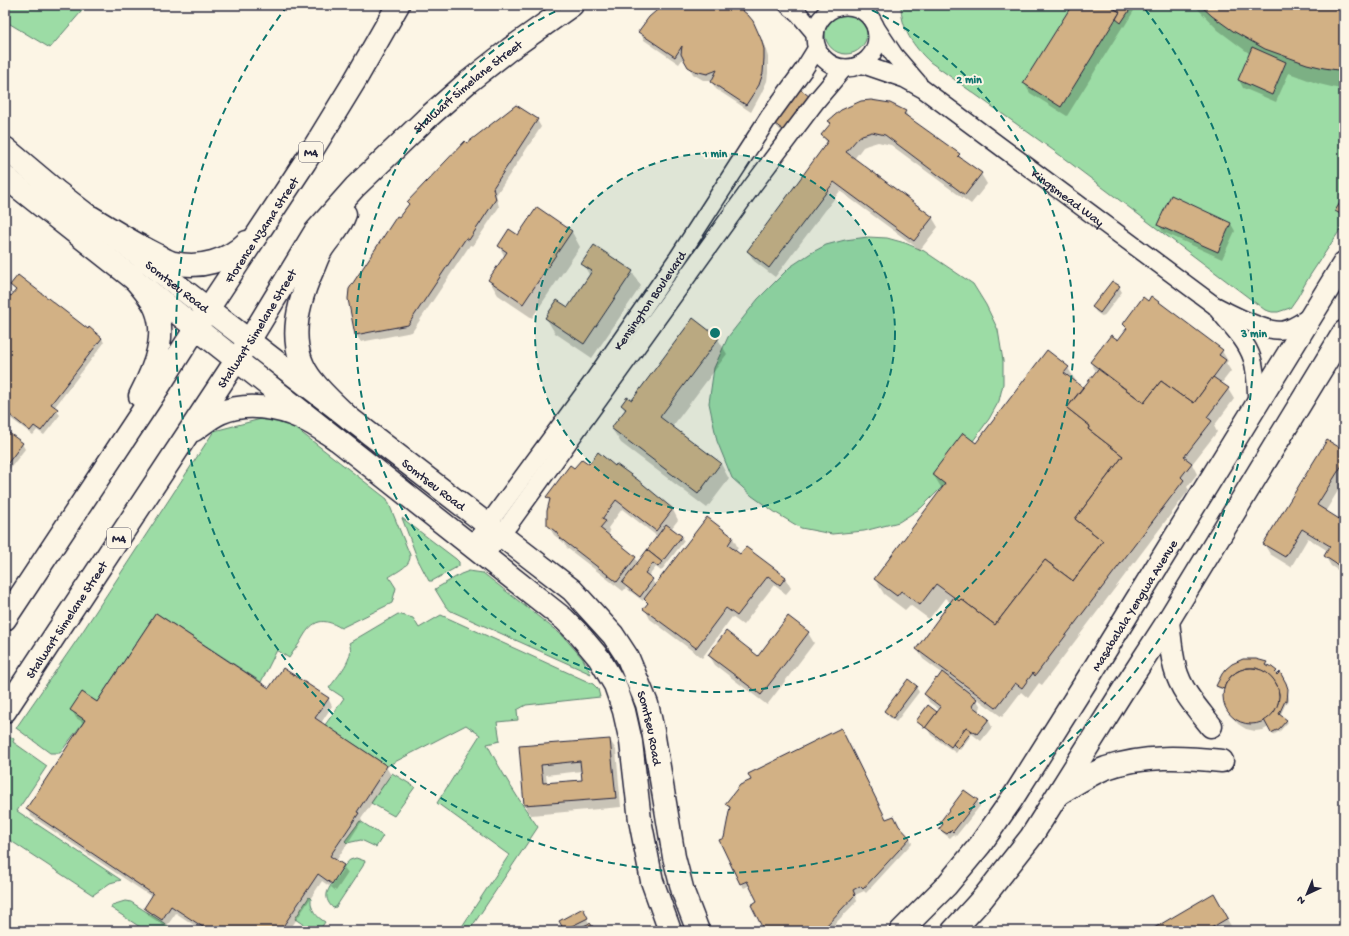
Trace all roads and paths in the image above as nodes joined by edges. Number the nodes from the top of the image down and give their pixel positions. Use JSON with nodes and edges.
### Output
{"nodes":[{"id":1,"x":398,"y":5,"type":"edge"},
{"id":2,"x":572,"y":5,"type":"edge"},
{"id":3,"x":788,"y":5,"type":"edge"},
{"id":4,"x":843,"y":5,"type":"edge"},
{"id":5,"x":876,"y":28,"type":"junction"},
{"id":6,"x":816,"y":40,"type":"junction"},
{"id":7,"x":861,"y":64,"type":"junction"},
{"id":8,"x":844,"y":68,"type":"junction"},
{"id":9,"x":922,"y":89,"type":"junction"},
{"id":10,"x":5,"y":148,"type":"edge"},
{"id":11,"x":5,"y":177,"type":"edge"},
{"id":12,"x":355,"y":186,"type":"junction"},
{"id":13,"x":91,"y":217,"type":"junction"},
{"id":14,"x":260,"y":230,"type":"junction"},
{"id":15,"x":1344,"y":263,"type":"edge"},
{"id":16,"x":132,"y":276,"type":"junction"},
{"id":17,"x":1214,"y":305,"type":"junction"},
{"id":18,"x":208,"y":309,"type":"junction"},
{"id":19,"x":1311,"y":316,"type":"junction"},
{"id":20,"x":196,"y":327,"type":"junction"},
{"id":21,"x":1344,"y":332,"type":"edge"},
{"id":22,"x":249,"y":341,"type":"junction"},
{"id":23,"x":237,"y":359,"type":"junction"},
{"id":24,"x":1256,"y":405,"type":"junction"},
{"id":25,"x":350,"y":418,"type":"junction"},
{"id":26,"x":186,"y":436,"type":"junction"},
{"id":27,"x":336,"y":439,"type":"junction"},
{"id":28,"x":97,"y":481,"type":"junction"},
{"id":29,"x":494,"y":530,"type":"junction"},
{"id":30,"x":478,"y":551,"type":"junction"},
{"id":31,"x":5,"y":619,"type":"edge"},
{"id":32,"x":1168,"y":621,"type":"junction"},
{"id":33,"x":5,"y":711,"type":"edge"},
{"id":34,"x":1211,"y":726,"type":"dead end"},
{"id":35,"x":1222,"y":760,"type":"dead end"},
{"id":36,"x":1057,"y":795,"type":"junction"},
{"id":37,"x":698,"y":930,"type":"edge"},
{"id":38,"x":670,"y":931,"type":"edge"},
{"id":39,"x":901,"y":931,"type":"edge"},
{"id":40,"x":953,"y":931,"type":"edge"}],
"edges":[{"from":1,"to":14,"type":"main road","name":"Florence Nzama Street","number":"M4"},
{"from":2,"to":12,"type":"main road","name":"Stalwart Simelane Street","number":"M4"},
{"from":3,"to":6,"type":"street"},
{"from":4,"to":5,"type":"street"},
{"from":4,"to":6,"type":"street"},
{"from":5,"to":7,"type":"street"},
{"from":5,"to":9,"type":"street","name":"Kingsmead Way"},
{"from":6,"to":8,"type":"street"},
{"from":6,"to":29,"type":"street","name":"Kensington Boulevard"},
{"from":7,"to":8,"type":"street"},
{"from":7,"to":9,"type":"street","name":"Kingsmead Way"},
{"from":8,"to":29,"type":"street","name":"Kensington Boulevard"},
{"from":9,"to":17,"type":"street","name":"Kingsmead Way"},
{"from":10,"to":13,"type":"main road","name":"Somtseu Road"},
{"from":11,"to":16,"type":"main road","name":"Somtseu Road"},
{"from":12,"to":22,"type":"main road","name":"Stalwart Simelane Street","number":"M4"},
{"from":12,"to":25,"type":"main road"},
{"from":13,"to":14,"type":"main road"},
{"from":13,"to":18,"type":"main road","name":"Somtseu Road"},
{"from":14,"to":18,"type":"main road","name":"Florence Nzama Street","number":"M4"},
{"from":15,"to":19,"type":"main road","name":"Masabalala Yengwa Avenue"},
{"from":16,"to":20,"type":"main road","name":"Somtseu Road"},
{"from":16,"to":28,"type":"main road"},
{"from":17,"to":19,"type":"street","name":"Kingsmead Way"},
{"from":17,"to":24,"type":"street","name":"Kingsmead Way"},
{"from":18,"to":20,"type":"main road","number":"M4"},
{"from":18,"to":22,"type":"main road","name":"Somtseu Road"},
{"from":19,"to":24,"type":"main road","name":"Masabalala Yengwa Avenue"},
{"from":20,"to":23,"type":"main road","name":"Somtseu Road"},
{"from":20,"to":28,"type":"main road","number":"M4"},
{"from":21,"to":32,"type":"main road"},
{"from":22,"to":23,"type":"main road","name":"Stalwart Simelane Street","number":"M4"},
{"from":22,"to":25,"type":"main road","name":"Somtseu Road"},
{"from":23,"to":26,"type":"main road","name":"Stalwart Simelane Street","number":"M4"},
{"from":23,"to":27,"type":"main road","name":"Somtseu Road"},
{"from":24,"to":39,"type":"main road","name":"Masabalala Yengwa Avenue"},
{"from":25,"to":29,"type":"main road","name":"Somtseu Road"},
{"from":26,"to":27,"type":"main road"},
{"from":26,"to":33,"type":"main road","name":"Stalwart Simelane Street","number":"M4"},
{"from":27,"to":30,"type":"main road","name":"Somtseu Road"},
{"from":28,"to":31,"type":"main road","number":"M4"},
{"from":29,"to":30,"type":"street","name":"Kensington Boulevard"},
{"from":29,"to":37,"type":"main road","name":"Somtseu Road"},
{"from":30,"to":38,"type":"main road","name":"Somtseu Road"},
{"from":32,"to":34,"type":"main road"},
{"from":32,"to":36,"type":"main road"},
{"from":35,"to":36,"type":"main road"},
{"from":36,"to":40,"type":"main road"}]}
